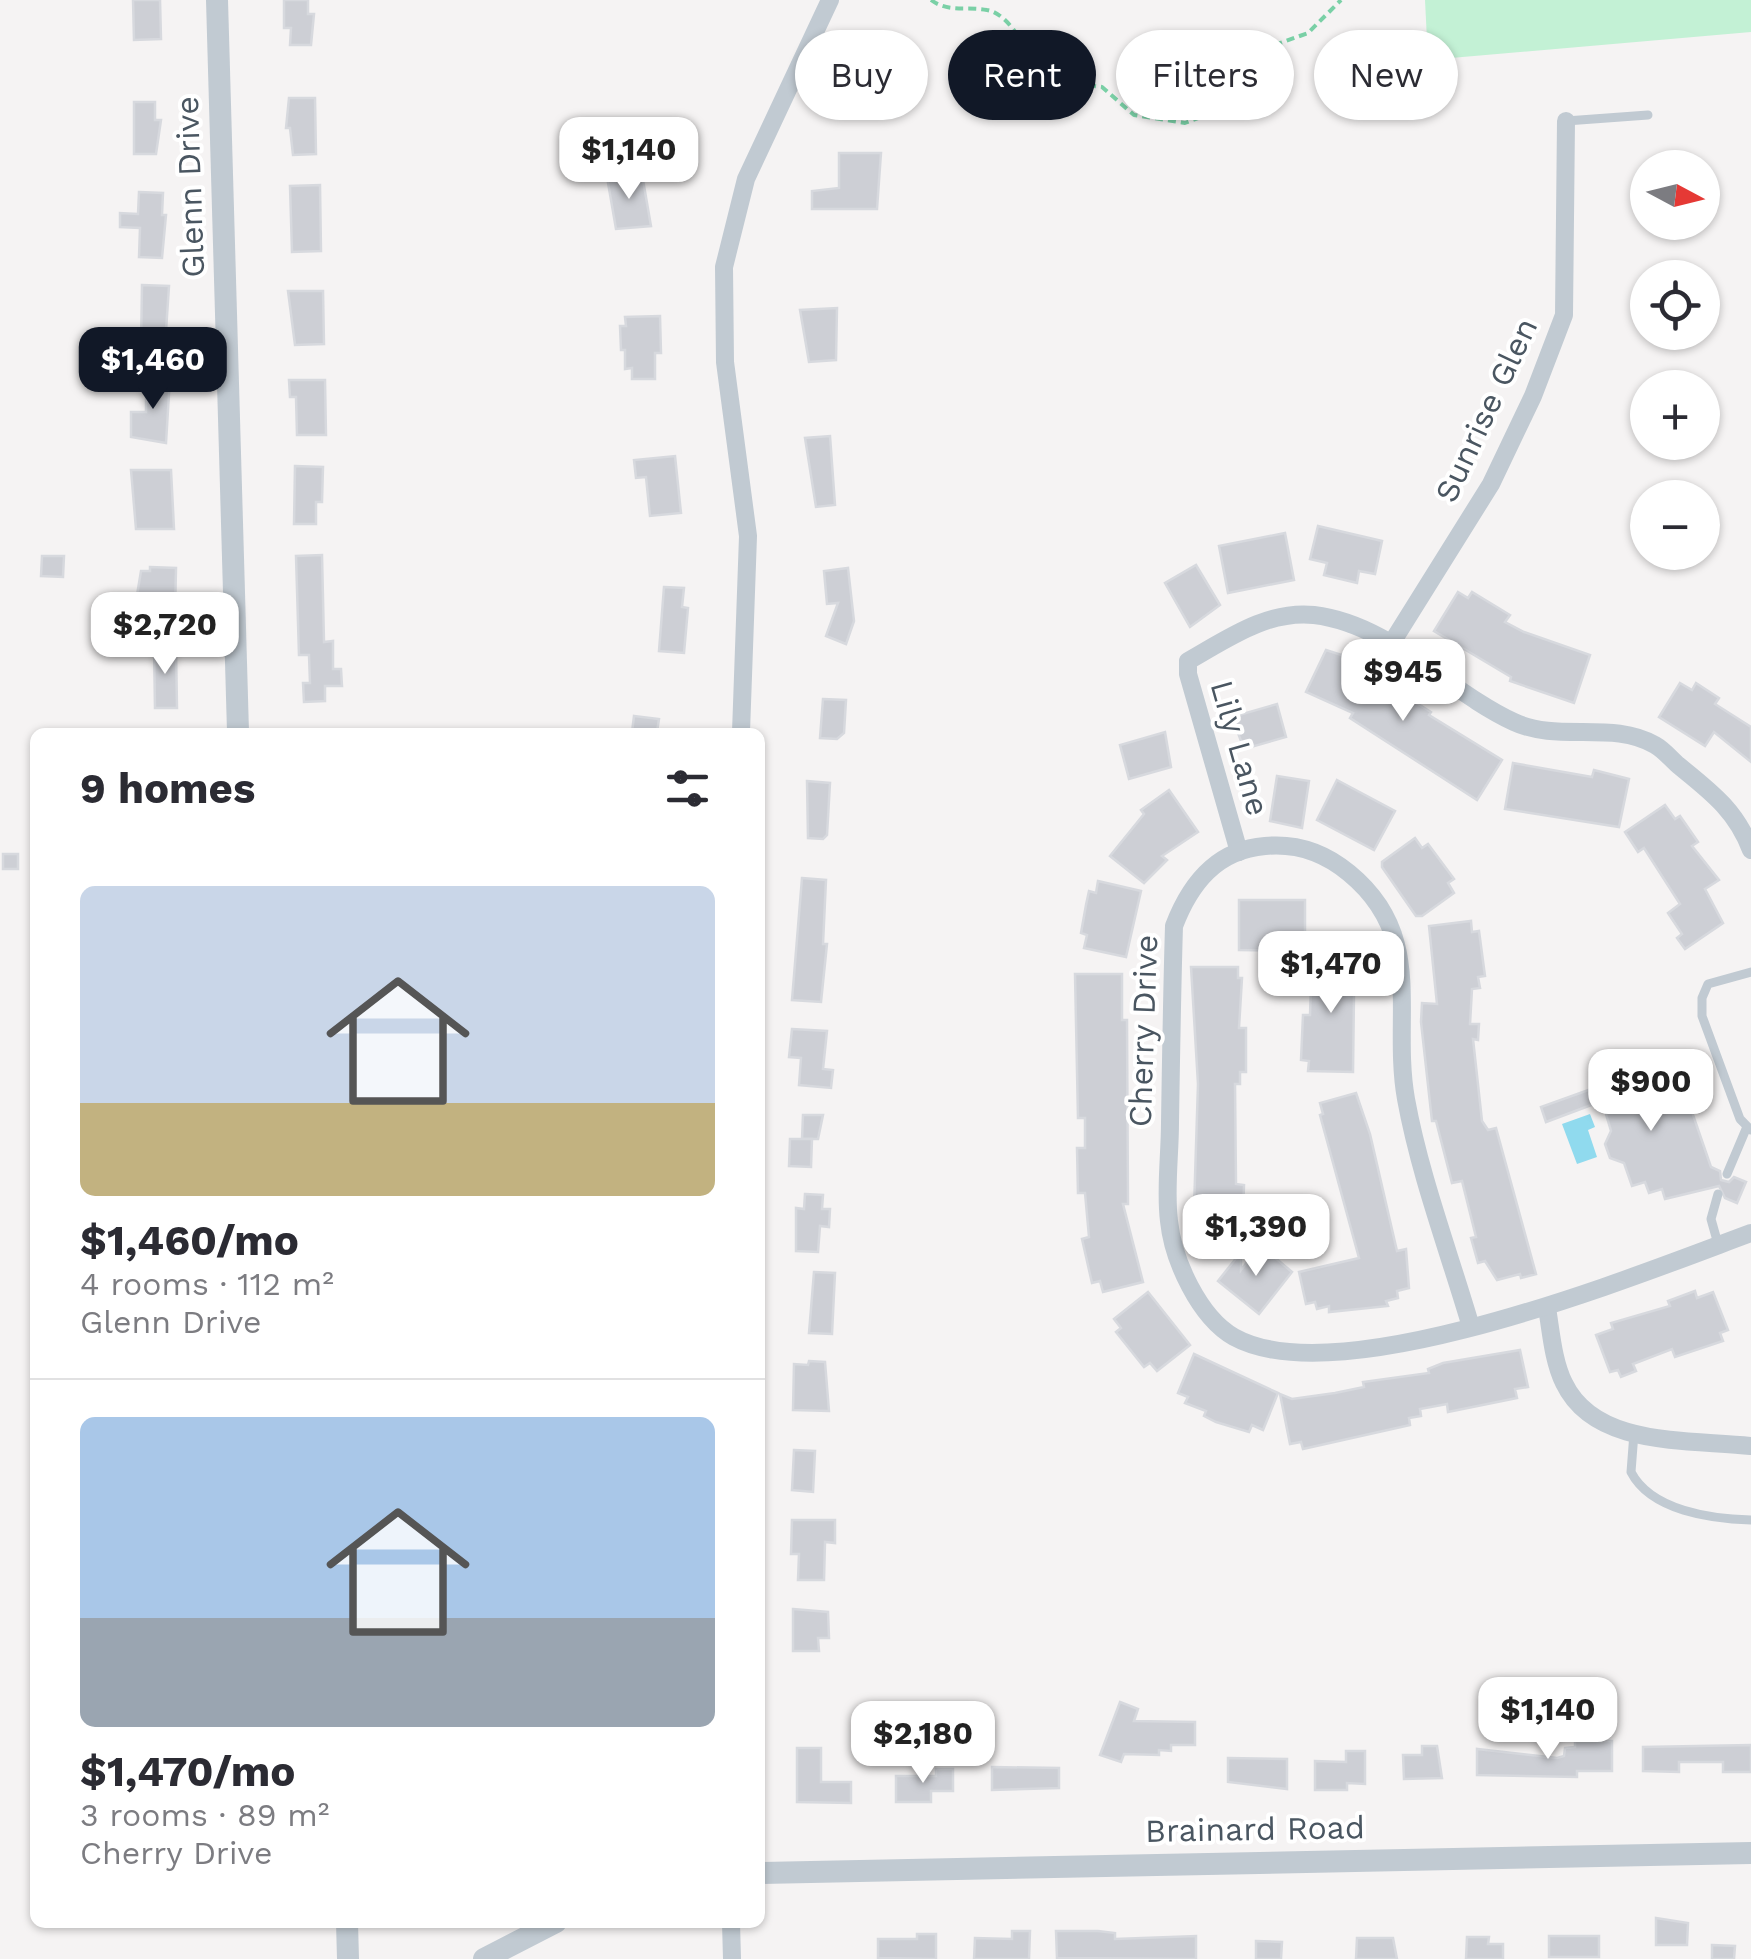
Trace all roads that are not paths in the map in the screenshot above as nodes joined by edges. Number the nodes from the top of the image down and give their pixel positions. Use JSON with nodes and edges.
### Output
{"nodes":[{"id":1,"x":217,"y":0,"type":"edge"},
{"id":2,"x":830,"y":0,"type":"edge"},
{"id":3,"x":1648,"y":116,"type":"dead end"},
{"id":4,"x":1566,"y":121,"type":"joint"},
{"id":5,"x":1391,"y":644,"type":"junction"},
{"id":6,"x":238,"y":728,"type":"edge"},
{"id":7,"x":742,"y":728,"type":"edge"},
{"id":8,"x":1751,"y":850,"type":"edge"},
{"id":9,"x":1239,"y":852,"type":"junction"},
{"id":10,"x":1751,"y":972,"type":"edge"},
{"id":11,"x":1749,"y":1130,"type":"edge"},
{"id":12,"x":1727,"y":1174,"type":"dead end"},
{"id":13,"x":1718,"y":1194,"type":"dead end"},
{"id":14,"x":1751,"y":1233,"type":"edge"},
{"id":15,"x":1718,"y":1244,"type":"junction"},
{"id":16,"x":1547,"y":1308,"type":"junction"},
{"id":17,"x":1471,"y":1327,"type":"junction"},
{"id":18,"x":1634,"y":1433,"type":"junction"},
{"id":19,"x":1751,"y":1446,"type":"edge"},
{"id":20,"x":1751,"y":1520,"type":"edge"},
{"id":21,"x":1751,"y":1853,"type":"edge"},
{"id":22,"x":765,"y":1873,"type":"edge"},
{"id":23,"x":347,"y":1928,"type":"edge"},
{"id":24,"x":544,"y":1928,"type":"edge"},
{"id":25,"x":732,"y":1928,"type":"edge"},
{"id":26,"x":348,"y":1959,"type":"edge"},
{"id":27,"x":484,"y":1959,"type":"edge"},
{"id":28,"x":732,"y":1959,"type":"edge"}],
"edges":[{"from":1,"to":6,"type":"street","name":"Glenn Drive"},
{"from":2,"to":7,"type":"street"},
{"from":3,"to":4,"type":"lane"},
{"from":4,"to":5,"type":"street","name":"Sunrise Glen"},
{"from":5,"to":8,"type":"street"},
{"from":5,"to":9,"type":"street","name":"Lily Lane"},
{"from":9,"to":17,"type":"street","name":"Cherry Drive"},
{"from":9,"to":17,"type":"street","name":"Cherry Drive"},
{"from":10,"to":11,"type":"lane"},
{"from":11,"to":12,"type":"lane"},
{"from":13,"to":15,"type":"lane"},
{"from":14,"to":15,"type":"street","name":"Cherry Drive"},
{"from":15,"to":16,"type":"street","name":"Cherry Drive"},
{"from":16,"to":17,"type":"street","name":"Cherry Drive"},
{"from":16,"to":18,"type":"street"},
{"from":18,"to":19,"type":"street"},
{"from":18,"to":20,"type":"lane"},
{"from":21,"to":22,"type":"street","name":"Brainard Road"},
{"from":23,"to":26,"type":"street"},
{"from":24,"to":27,"type":"street"},
{"from":25,"to":28,"type":"street"}]}
